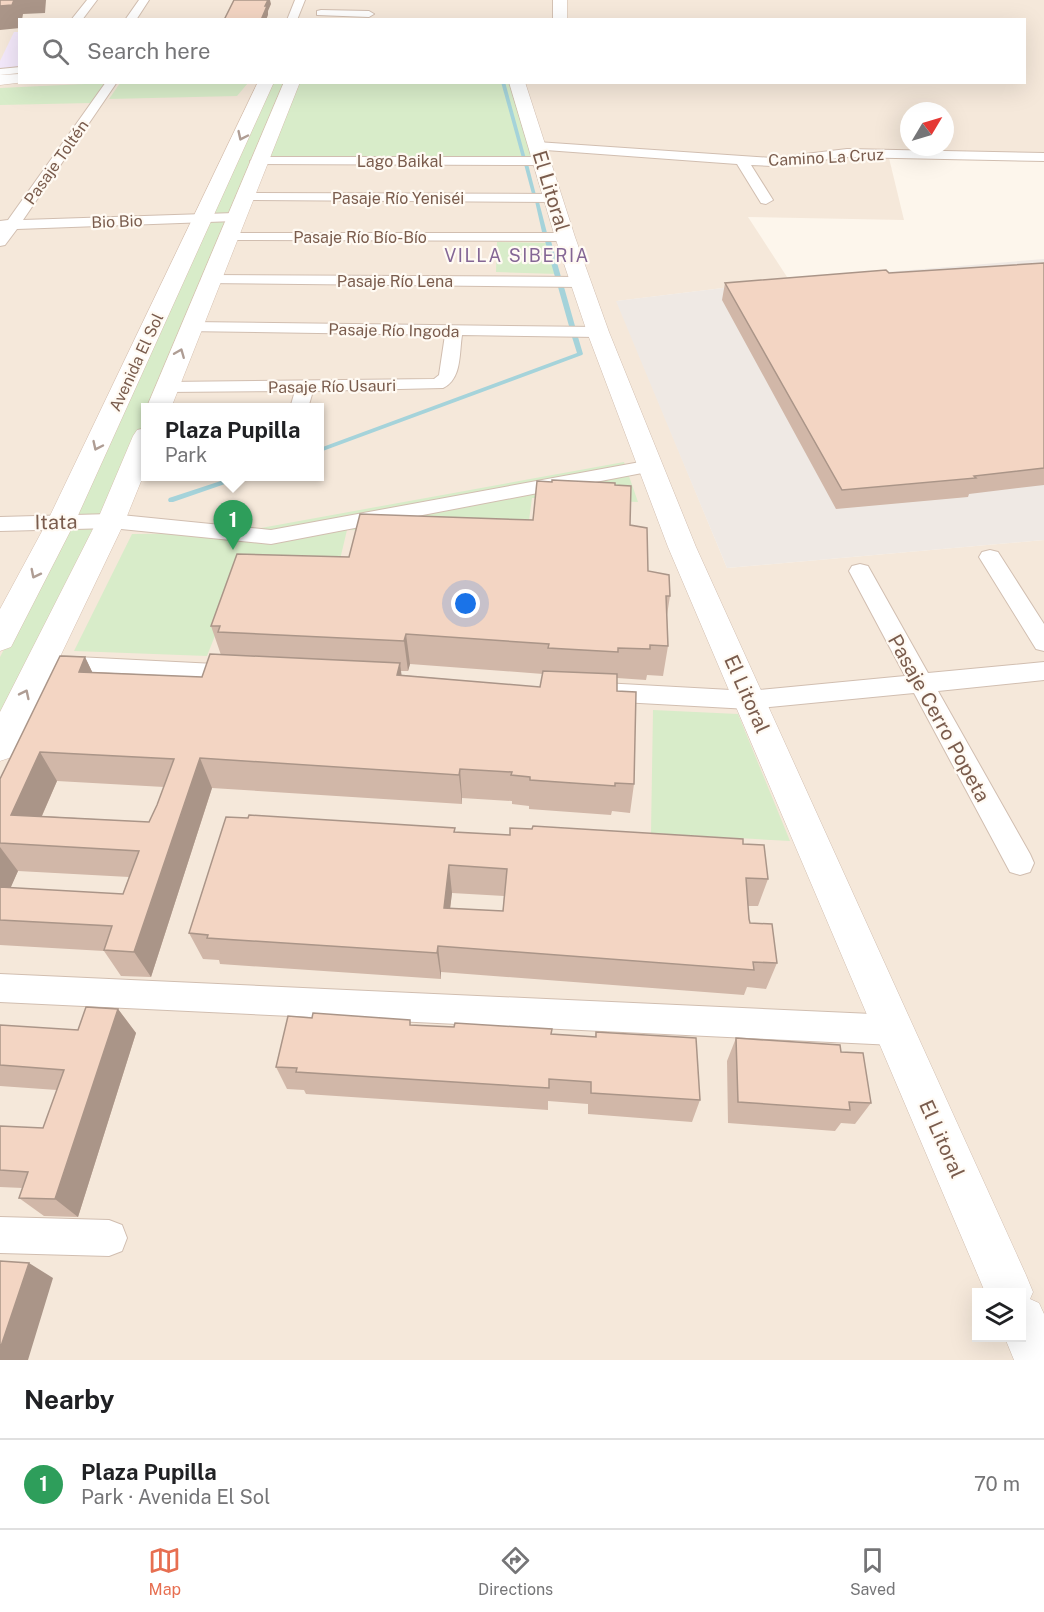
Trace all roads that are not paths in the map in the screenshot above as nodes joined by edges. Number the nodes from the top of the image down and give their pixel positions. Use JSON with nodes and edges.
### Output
{"nodes":[{"id":1,"x":92,"y":0,"type":"edge"},
{"id":2,"x":144,"y":0,"type":"edge"},
{"id":3,"x":300,"y":0,"type":"edge"},
{"id":4,"x":326,"y":0,"type":"edge"},
{"id":5,"x":560,"y":0,"type":"edge"},
{"id":6,"x":369,"y":14,"type":"dead end"},
{"id":7,"x":320,"y":16,"type":"edge"},
{"id":8,"x":78,"y":18,"type":"edge"},
{"id":9,"x":131,"y":18,"type":"edge"},
{"id":10,"x":293,"y":18,"type":"edge"},
{"id":11,"x":560,"y":18,"type":"edge"},
{"id":12,"x":18,"y":70,"type":"edge"},
{"id":13,"x":0,"y":72,"type":"edge"},
{"id":14,"x":18,"y":79,"type":"edge"},
{"id":15,"x":0,"y":80,"type":"edge"},
{"id":16,"x":111,"y":84,"type":"edge"},
{"id":17,"x":265,"y":84,"type":"edge"},
{"id":18,"x":291,"y":84,"type":"edge"},
{"id":19,"x":518,"y":84,"type":"edge"},
{"id":20,"x":540,"y":154,"type":"junction"},
{"id":21,"x":1044,"y":157,"type":"edge"},
{"id":22,"x":741,"y":160,"type":"junction"},
{"id":23,"x":257,"y":161,"type":"junction"},
{"id":24,"x":243,"y":197,"type":"junction"},
{"id":25,"x":553,"y":198,"type":"junction"},
{"id":26,"x":766,"y":200,"type":"dead end"},
{"id":27,"x":235,"y":217,"type":"junction"},
{"id":28,"x":203,"y":218,"type":"junction"},
{"id":29,"x":6,"y":224,"type":"edge"},
{"id":30,"x":227,"y":237,"type":"junction"},
{"id":31,"x":565,"y":237,"type":"junction"},
{"id":32,"x":0,"y":242,"type":"edge"},
{"id":33,"x":209,"y":280,"type":"junction"},
{"id":34,"x":581,"y":282,"type":"junction"},
{"id":35,"x":190,"y":327,"type":"junction"},
{"id":36,"x":454,"y":330,"type":"junction"},
{"id":37,"x":598,"y":332,"type":"junction"},
{"id":38,"x":305,"y":386,"type":"junction"},
{"id":39,"x":166,"y":387,"type":"junction"},
{"id":40,"x":160,"y":403,"type":"edge"},
{"id":41,"x":300,"y":403,"type":"edge"},
{"id":42,"x":141,"y":448,"type":"edge"},
{"id":43,"x":651,"y":466,"type":"junction"},
{"id":44,"x":111,"y":521,"type":"junction"},
{"id":45,"x":62,"y":522,"type":"junction"},
{"id":46,"x":0,"y":524,"type":"edge"},
{"id":47,"x":990,"y":557,"type":"dead end"},
{"id":48,"x":860,"y":571,"type":"dead end"},
{"id":49,"x":0,"y":639,"type":"edge"},
{"id":50,"x":1044,"y":643,"type":"edge"},
{"id":51,"x":40,"y":664,"type":"junction"},
{"id":52,"x":1044,"y":671,"type":"edge"},
{"id":53,"x":252,"y":675,"type":"edge"},
{"id":54,"x":920,"y":684,"type":"junction"},
{"id":55,"x":581,"y":691,"type":"edge"},
{"id":56,"x":749,"y":700,"type":"junction"},
{"id":57,"x":0,"y":747,"type":"edge"},
{"id":58,"x":1020,"y":863,"type":"dead end"},
{"id":59,"x":0,"y":988,"type":"edge"},
{"id":60,"x":894,"y":1030,"type":"junction"},
{"id":61,"x":0,"y":1235,"type":"edge"},
{"id":62,"x":109,"y":1238,"type":"dead end"},
{"id":63,"x":1007,"y":1288,"type":"edge"},
{"id":64,"x":1026,"y":1329,"type":"edge"},
{"id":65,"x":1039,"y":1360,"type":"edge"}],
"edges":[{"from":1,"to":8,"type":"street"},
{"from":2,"to":9,"type":"street"},
{"from":3,"to":10,"type":"street"},
{"from":4,"to":7,"type":"street"},
{"from":5,"to":11,"type":"street"},
{"from":6,"to":7,"type":"street"},
{"from":12,"to":13,"type":"street"},
{"from":14,"to":15,"type":"main road"},
{"from":16,"to":29,"type":"street","name":"Pasaje Toltén"},
{"from":17,"to":28,"type":"main road","name":"Avenida El Sol","one_way":true},
{"from":18,"to":23,"type":"main road","name":"Avenida El Sol"},
{"from":19,"to":20,"type":"street","name":"El Litoral"},
{"from":20,"to":22,"type":"street","name":"Camino La Cruz"},
{"from":20,"to":23,"type":"street","name":"Lago Baikal"},
{"from":20,"to":25,"type":"street","name":"El Litoral"},
{"from":21,"to":22,"type":"street","name":"Camino La Cruz"},
{"from":22,"to":26,"type":"street"},
{"from":23,"to":24,"type":"main road","name":"Avenida El Sol"},
{"from":24,"to":25,"type":"street","name":"Pasaje Río Yeniséi"},
{"from":24,"to":27,"type":"main road","name":"Avenida El Sol"},
{"from":25,"to":31,"type":"street","name":"El Litoral"},
{"from":27,"to":28,"type":"street","name":"Bio Bio"},
{"from":27,"to":30,"type":"main road","name":"Avenida El Sol"},
{"from":28,"to":29,"type":"street","name":"Bio Bio"},
{"from":28,"to":45,"type":"main road","name":"Avenida El Sol","one_way":true},
{"from":29,"to":32,"type":"street","name":"Pasaje Toltén"},
{"from":30,"to":31,"type":"street","name":"Pasaje Río Bío-Bío"},
{"from":30,"to":33,"type":"main road","name":"Avenida El Sol"},
{"from":31,"to":34,"type":"street","name":"El Litoral"},
{"from":33,"to":34,"type":"street","name":"Pasaje Río Lena"},
{"from":33,"to":35,"type":"main road","name":"Avenida El Sol"},
{"from":34,"to":37,"type":"street","name":"El Litoral"},
{"from":35,"to":36,"type":"street","name":"Pasaje Río Ingoda"},
{"from":39,"to":35,"type":"main road","name":"Avenida El Sol","one_way":true},
{"from":36,"to":37,"type":"street","name":"Pasaje Río Ingoda"},
{"from":36,"to":38,"type":"street","name":"Pasaje Río Usauri"},
{"from":37,"to":43,"type":"street","name":"El Litoral"},
{"from":38,"to":39,"type":"street","name":"Pasaje Río Usauri"},
{"from":38,"to":41,"type":"street"},
{"from":39,"to":40,"type":"main road","name":"Avenida El Sol"},
{"from":42,"to":44,"type":"main road"},
{"from":43,"to":44,"type":"street","name":"Itata"},
{"from":43,"to":56,"type":"street","name":"El Litoral"},
{"from":44,"to":45,"type":"street","name":"Itata"},
{"from":44,"to":51,"type":"main road"},
{"from":45,"to":46,"type":"street","name":"Itata"},
{"from":45,"to":49,"type":"main road","name":"Avenida El Sol","one_way":true},
{"from":47,"to":50,"type":"street"},
{"from":48,"to":54,"type":"street","name":"Pasaje Cerro Popeta"},
{"from":51,"to":53,"type":"street"},
{"from":57,"to":51,"type":"main road","one_way":true},
{"from":52,"to":54,"type":"street"},
{"from":54,"to":56,"type":"street"},
{"from":54,"to":58,"type":"street","name":"Pasaje Cerro Popeta"},
{"from":55,"to":56,"type":"street"},
{"from":56,"to":60,"type":"street","name":"El Litoral"},
{"from":59,"to":60,"type":"street"},
{"from":60,"to":63,"type":"street","name":"El Litoral"},
{"from":61,"to":62,"type":"street"},
{"from":64,"to":65,"type":"street"}]}
